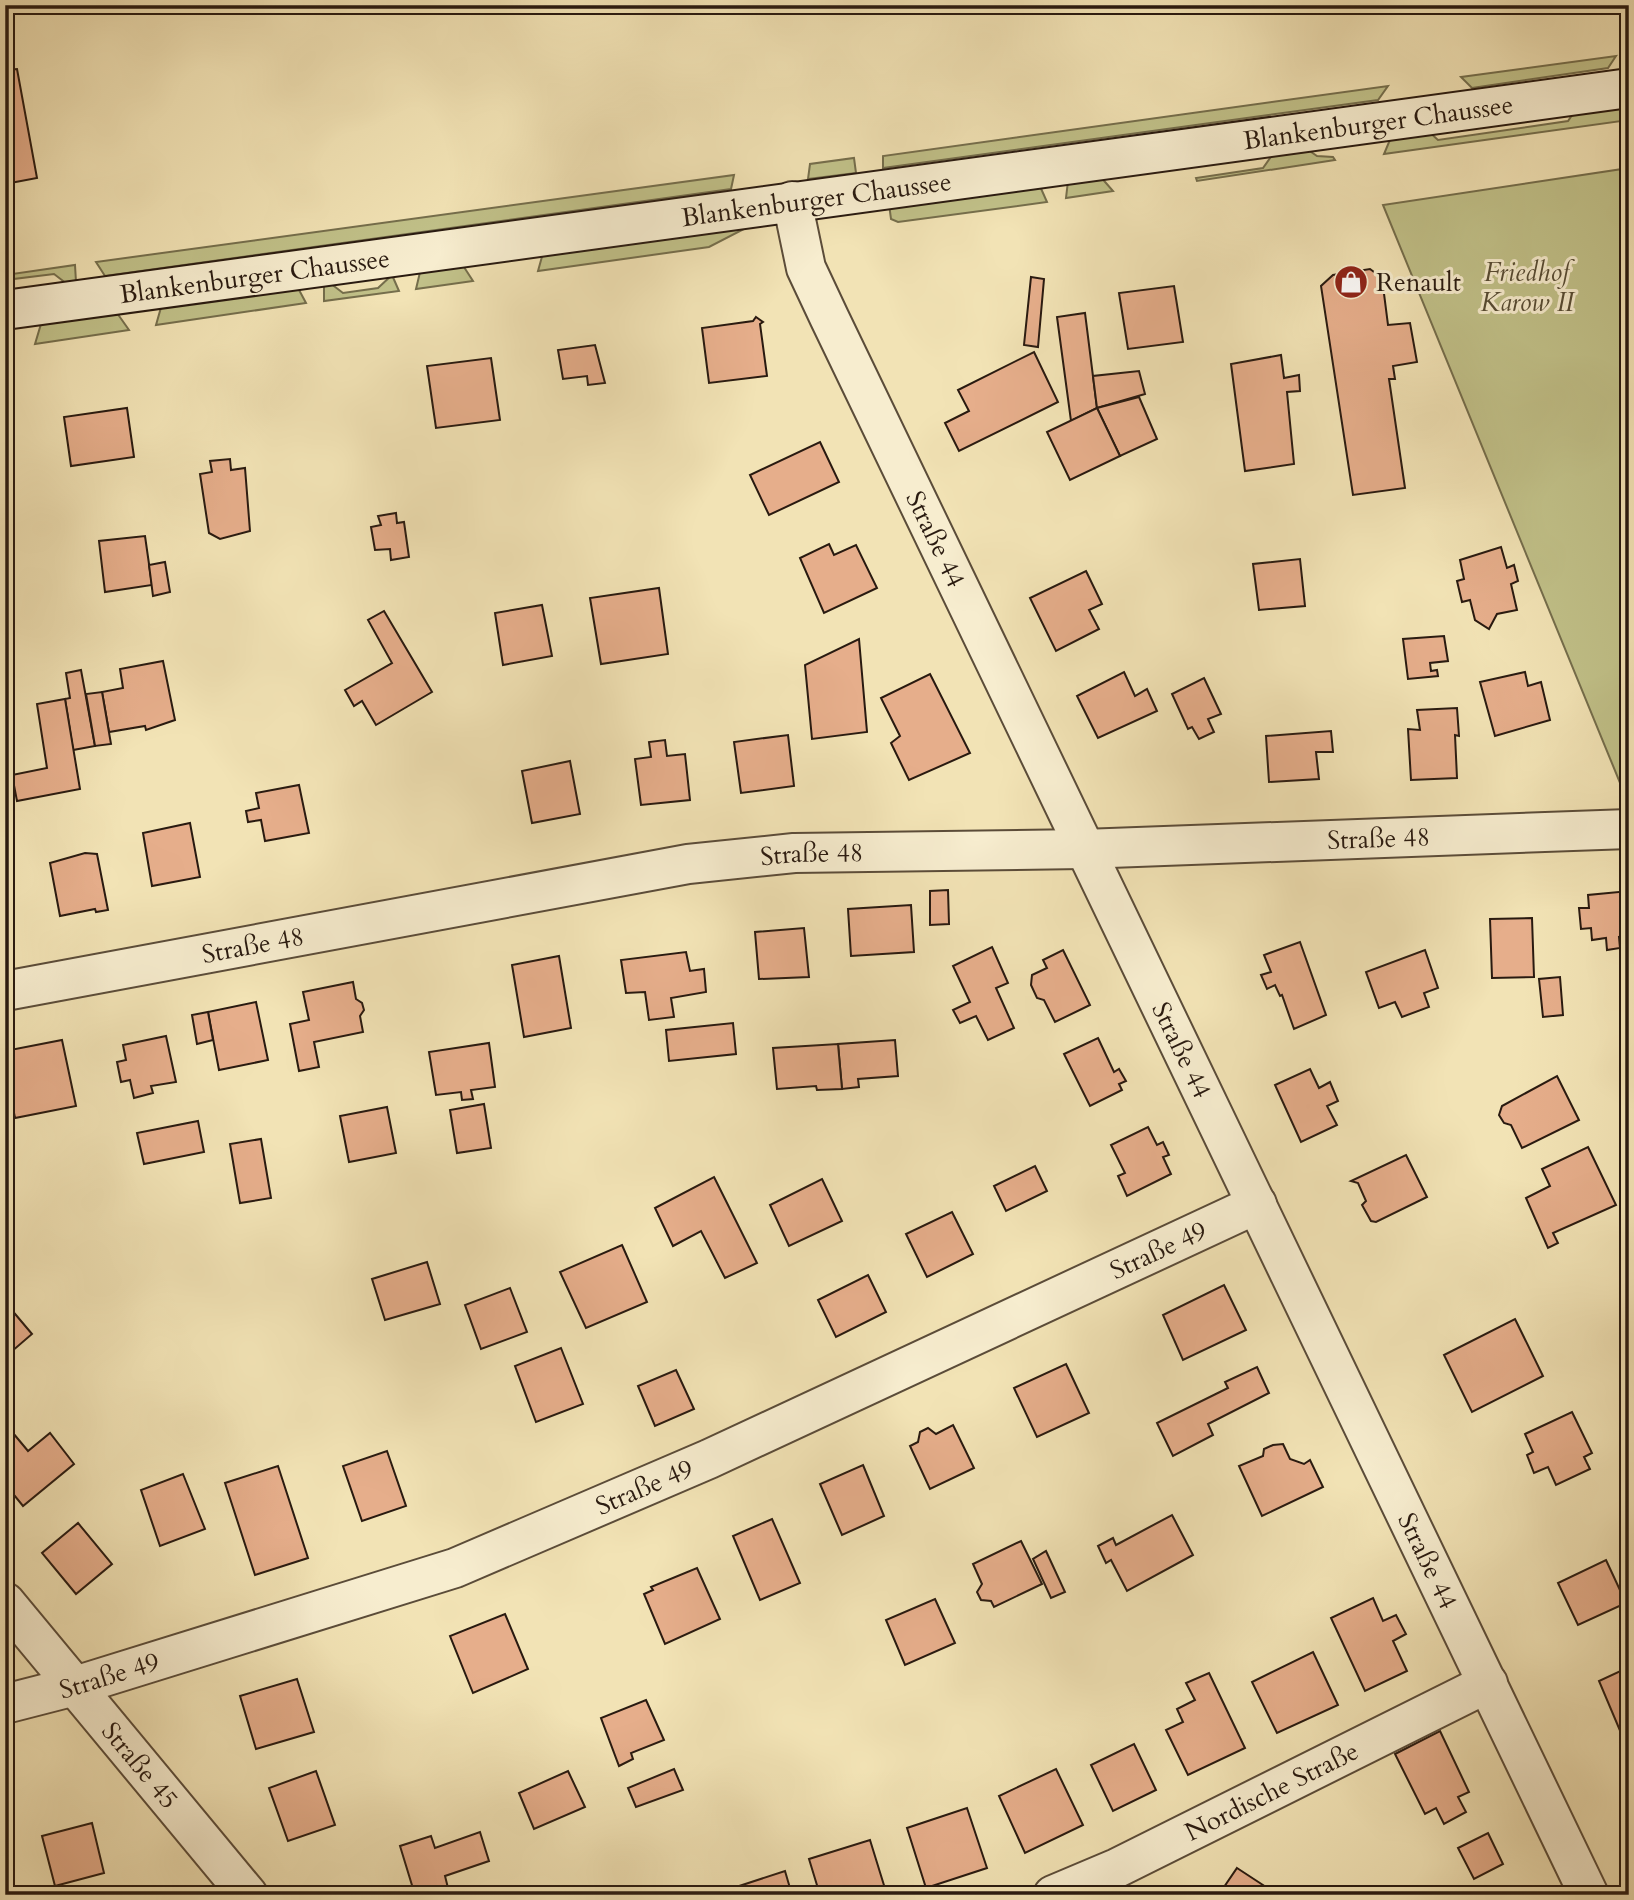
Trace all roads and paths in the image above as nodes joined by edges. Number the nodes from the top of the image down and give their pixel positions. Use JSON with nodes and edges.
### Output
{"nodes":[{"id":1,"x":1629,"y":88,"type":"edge"},
{"id":2,"x":792,"y":201,"type":"junction"},
{"id":3,"x":5,"y":310,"type":"edge"},
{"id":4,"x":1629,"y":830,"type":"edge"},
{"id":5,"x":1083,"y":849,"type":"junction"},
{"id":6,"x":5,"y":991,"type":"edge"},
{"id":7,"x":1257,"y":1205,"type":"junction"},
{"id":8,"x":5,"y":1602,"type":"edge"},
{"id":9,"x":1488,"y":1683,"type":"junction"},
{"id":10,"x":75,"y":1686,"type":"junction"},
{"id":11,"x":5,"y":1704,"type":"edge"},
{"id":12,"x":248,"y":1895,"type":"edge"},
{"id":13,"x":1053,"y":1895,"type":"edge"},
{"id":14,"x":1589,"y":1895,"type":"edge"}],
"edges":[{"from":1,"to":2,"type":"street","name":"Blankenburger Chaussee"},
{"from":2,"to":3,"type":"street","name":"Blankenburger Chaussee"},
{"from":2,"to":5,"type":"street","name":"Straße 44"},
{"from":4,"to":5,"type":"street","name":"Straße 48"},
{"from":5,"to":6,"type":"street","name":"Straße 48"},
{"from":5,"to":7,"type":"street","name":"Straße 44"},
{"from":7,"to":9,"type":"street","name":"Straße 44"},
{"from":7,"to":10,"type":"street","name":"Straße 49"},
{"from":8,"to":10,"type":"street","name":"Straße 45"},
{"from":9,"to":13,"type":"street","name":"Nordische Straße"},
{"from":9,"to":14,"type":"street","name":"Straße 44"},
{"from":10,"to":11,"type":"street","name":"Straße 49"},
{"from":10,"to":12,"type":"street","name":"Straße 45"}]}
